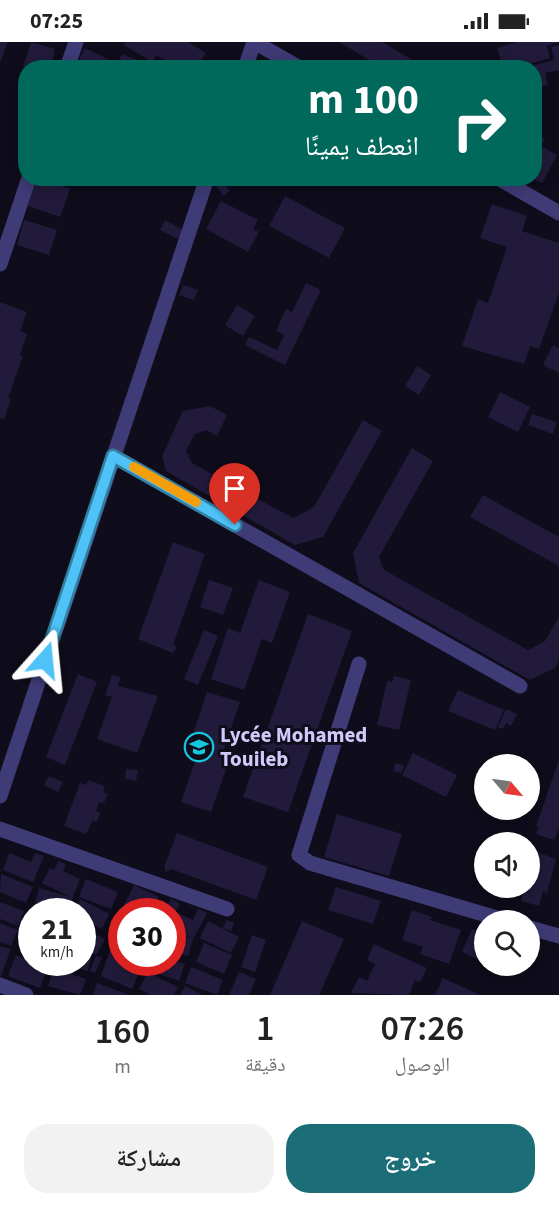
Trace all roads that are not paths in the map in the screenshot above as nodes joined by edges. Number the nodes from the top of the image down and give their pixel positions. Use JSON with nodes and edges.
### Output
{"nodes":[{"id":1,"x":75,"y":42,"type":"edge"},
{"id":2,"x":254,"y":42,"type":"edge"},
{"id":3,"x":69,"y":60,"type":"edge"},
{"id":4,"x":248,"y":60,"type":"edge"},
{"id":5,"x":286,"y":60,"type":"edge"},
{"id":6,"x":26,"y":186,"type":"edge"},
{"id":7,"x":204,"y":186,"type":"edge"},
{"id":8,"x":512,"y":186,"type":"edge"},
{"id":9,"x":559,"y":213,"type":"edge"},
{"id":10,"x":0,"y":264,"type":"edge"},
{"id":11,"x":113,"y":456,"type":"junction"},
{"id":12,"x":359,"y":664,"type":"dead end"},
{"id":13,"x":520,"y":686,"type":"dead end"},
{"id":14,"x":0,"y":796,"type":"edge"},
{"id":15,"x":0,"y":829,"type":"edge"},
{"id":16,"x":226,"y":909,"type":"dead end"},
{"id":17,"x":474,"y":911,"type":"edge"},
{"id":18,"x":540,"y":930,"type":"edge"},
{"id":19,"x":559,"y":936,"type":"edge"},
{"id":20,"x":0,"y":985,"type":"edge"},
{"id":21,"x":26,"y":995,"type":"edge"}],
"edges":[{"from":1,"to":3,"type":"street"},
{"from":2,"to":4,"type":"street"},
{"from":2,"to":5,"type":"street"},
{"from":6,"to":10,"type":"street"},
{"from":7,"to":11,"type":"street"},
{"from":8,"to":9,"type":"street"},
{"from":11,"to":13,"type":"street"},
{"from":11,"to":14,"type":"street"},
{"from":12,"to":17,"type":"street"},
{"from":15,"to":16,"type":"street"},
{"from":18,"to":19,"type":"street"},
{"from":20,"to":21,"type":"street"}]}
